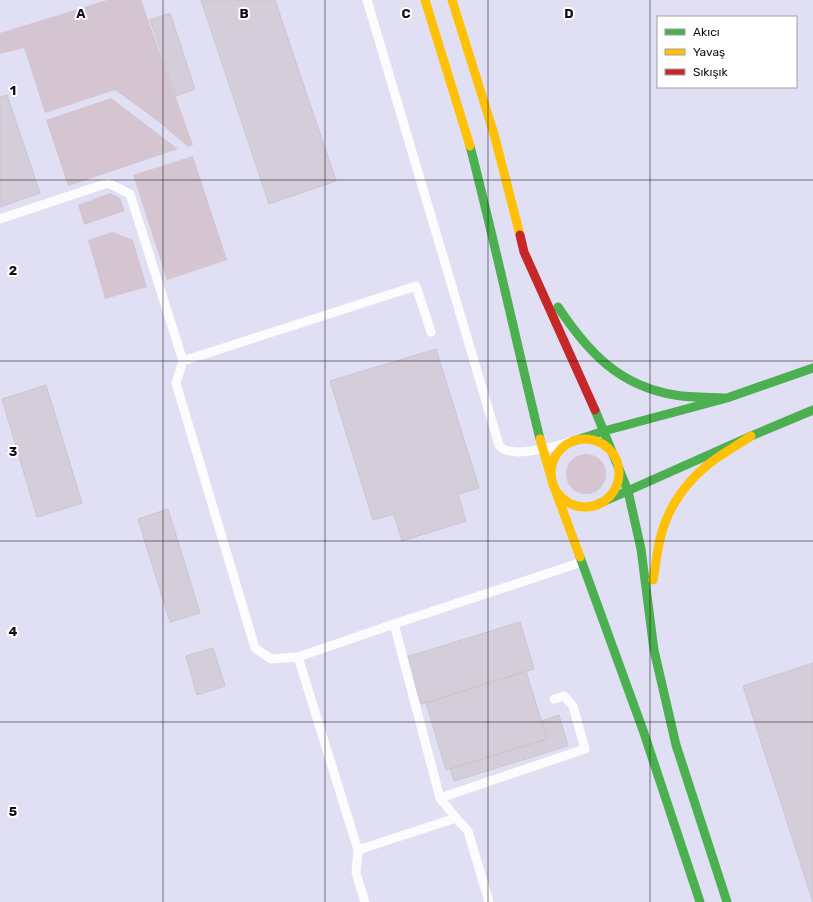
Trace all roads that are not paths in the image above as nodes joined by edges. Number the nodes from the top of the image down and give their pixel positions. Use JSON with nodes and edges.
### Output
{"nodes":[{"id":1,"x":367,"y":0,"type":"edge"},
{"id":2,"x":425,"y":0,"type":"edge"},
{"id":3,"x":452,"y":0,"type":"edge"},
{"id":4,"x":0,"y":219,"type":"edge"},
{"id":5,"x":524,"y":252,"type":"junction"},
{"id":6,"x":431,"y":332,"type":"dead end"},
{"id":7,"x":183,"y":361,"type":"junction"},
{"id":8,"x":813,"y":368,"type":"edge"},
{"id":9,"x":727,"y":398,"type":"junction"},
{"id":10,"x":813,"y":410,"type":"edge"},
{"id":11,"x":604,"y":431,"type":"junction"},
{"id":12,"x":751,"y":436,"type":"junction"},
{"id":13,"x":574,"y":440,"type":"junction"},
{"id":14,"x":543,"y":450,"type":"junction"},
{"id":15,"x":617,"y":462,"type":"junction"},
{"id":16,"x":553,"y":484,"type":"junction"},
{"id":17,"x":628,"y":491,"type":"junction"},
{"id":18,"x":596,"y":505,"type":"junction"},
{"id":19,"x":582,"y":562,"type":"junction"},
{"id":20,"x":649,"y":611,"type":"junction"},
{"id":21,"x":394,"y":624,"type":"junction"},
{"id":22,"x":298,"y":658,"type":"junction"},
{"id":23,"x":554,"y":699,"type":"dead end"},
{"id":24,"x":440,"y":798,"type":"junction"},
{"id":25,"x":456,"y":818,"type":"junction"},
{"id":26,"x":358,"y":850,"type":"junction"},
{"id":27,"x":365,"y":902,"type":"edge"},
{"id":28,"x":488,"y":902,"type":"edge"},
{"id":29,"x":700,"y":902,"type":"edge"},
{"id":30,"x":727,"y":902,"type":"edge"}],
"edges":[{"from":1,"to":14,"type":"lane"},
{"from":2,"to":14,"type":"main road"},
{"from":3,"to":5,"type":"main road"},
{"from":4,"to":7,"type":"lane"},
{"from":5,"to":9,"type":"main road"},
{"from":5,"to":11,"type":"main road"},
{"from":6,"to":7,"type":"lane"},
{"from":7,"to":22,"type":"lane"},
{"from":8,"to":9,"type":"main road"},
{"from":9,"to":11,"type":"main road"},
{"from":10,"to":12,"type":"main road"},
{"from":11,"to":13,"type":"main road"},
{"from":11,"to":15,"type":"main road"},
{"from":12,"to":17,"type":"main road"},
{"from":12,"to":20,"type":"main road"},
{"from":13,"to":14,"type":"lane"},
{"from":13,"to":15,"type":"main road"},
{"from":13,"to":16,"type":"main road"},
{"from":14,"to":16,"type":"main road"},
{"from":15,"to":17,"type":"main road"},
{"from":15,"to":18,"type":"main road"},
{"from":16,"to":18,"type":"main road"},
{"from":16,"to":19,"type":"main road"},
{"from":17,"to":18,"type":"main road"},
{"from":17,"to":20,"type":"main road"},
{"from":19,"to":21,"type":"lane"},
{"from":19,"to":29,"type":"main road"},
{"from":20,"to":30,"type":"main road"},
{"from":21,"to":22,"type":"lane"},
{"from":21,"to":24,"type":"lane"},
{"from":22,"to":26,"type":"lane"},
{"from":23,"to":24,"type":"lane"},
{"from":24,"to":25,"type":"lane"},
{"from":25,"to":26,"type":"lane"},
{"from":25,"to":28,"type":"lane"},
{"from":26,"to":27,"type":"lane"}]}
